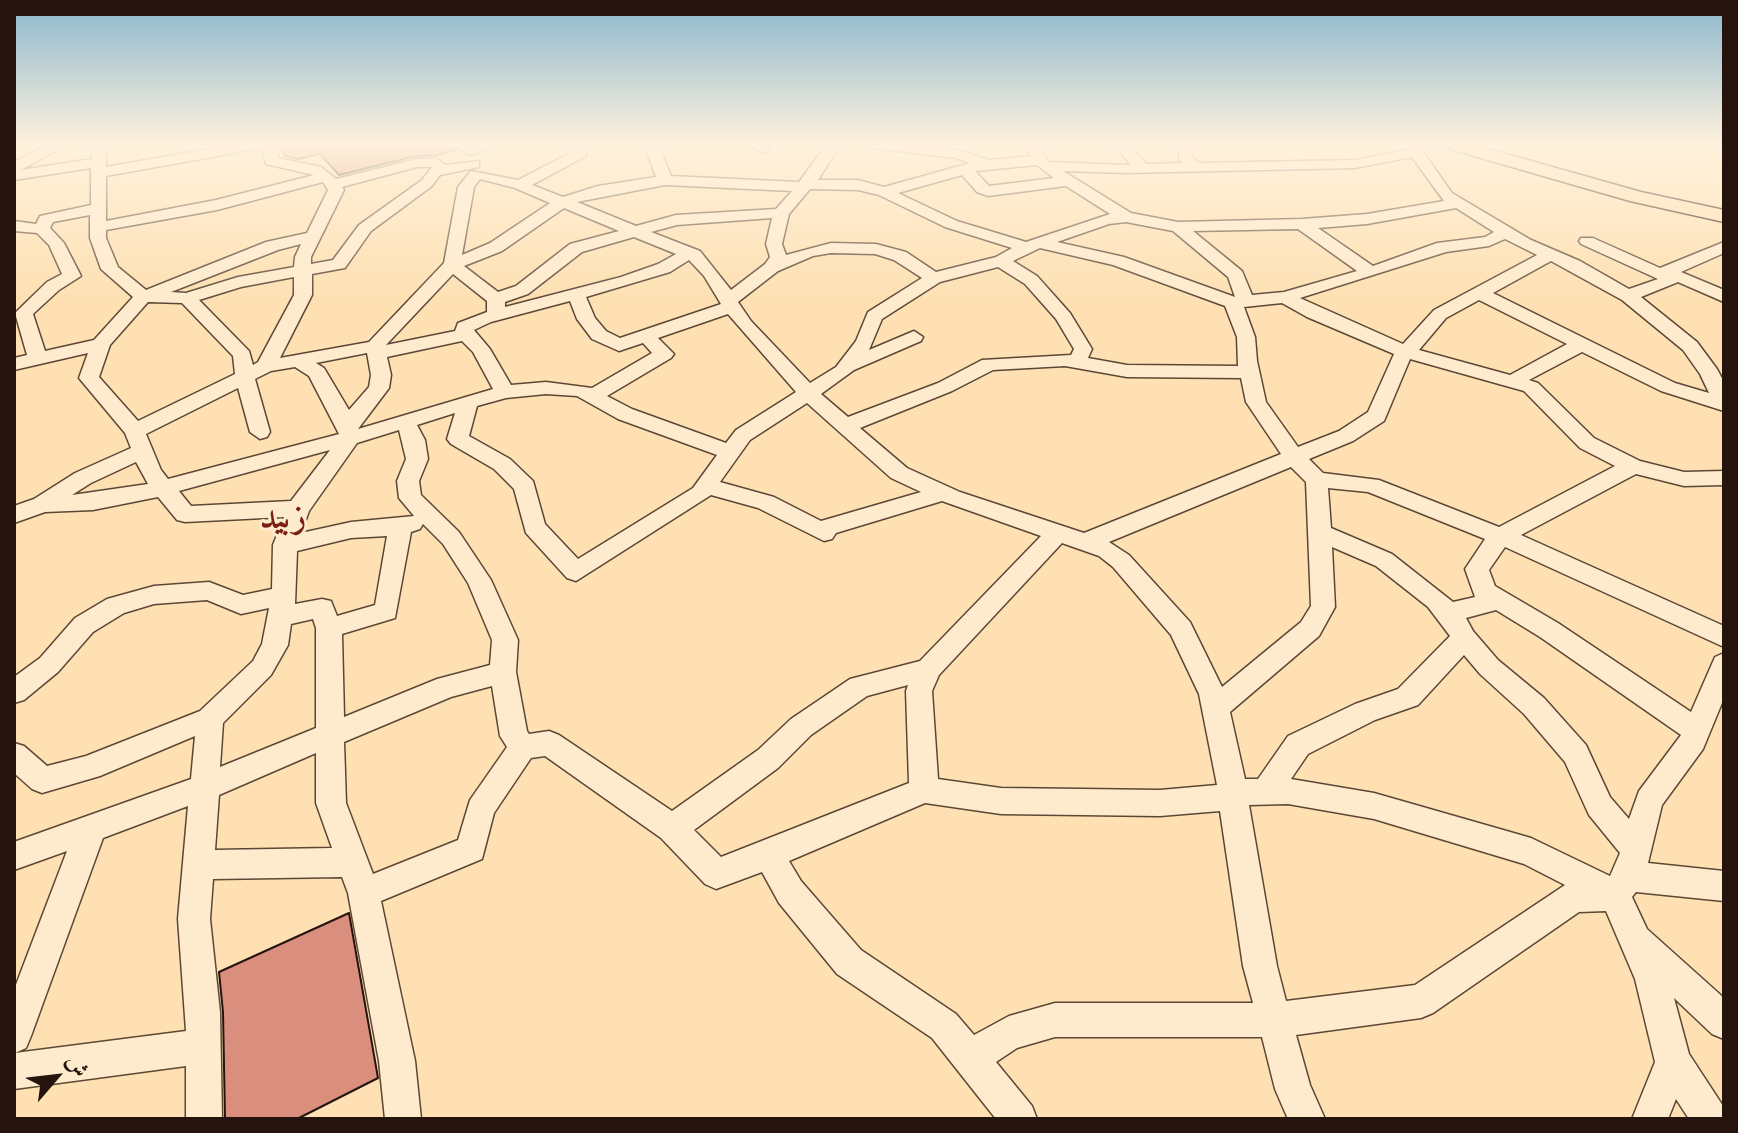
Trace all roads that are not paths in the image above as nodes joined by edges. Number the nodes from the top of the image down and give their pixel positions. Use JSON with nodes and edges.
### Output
{"nodes":[{"id":1,"x":100,"y":197,"type":"edge"},
{"id":2,"x":254,"y":197,"type":"edge"},
{"id":3,"x":330,"y":197,"type":"edge"},
{"id":4,"x":408,"y":197,"type":"edge"},
{"id":5,"x":464,"y":197,"type":"edge"},
{"id":6,"x":549,"y":197,"type":"edge"},
{"id":7,"x":579,"y":197,"type":"edge"},
{"id":8,"x":795,"y":197,"type":"edge"},
{"id":9,"x":894,"y":197,"type":"edge"},
{"id":10,"x":1094,"y":197,"type":"edge"},
{"id":11,"x":1451,"y":197,"type":"edge"},
{"id":12,"x":1637,"y":197,"type":"edge"},
{"id":13,"x":1665,"y":197,"type":"edge"},
{"id":14,"x":562,"y":202,"type":"junction"},
{"id":15,"x":1457,"y":203,"type":"junction"},
{"id":16,"x":100,"y":208,"type":"junction"},
{"id":17,"x":1724,"y":209,"type":"edge"},
{"id":18,"x":781,"y":213,"type":"junction"},
{"id":19,"x":1724,"y":216,"type":"edge"},
{"id":20,"x":1126,"y":217,"type":"junction"},
{"id":21,"x":1302,"y":224,"type":"junction"},
{"id":22,"x":14,"y":226,"type":"edge"},
{"id":23,"x":99,"y":227,"type":"junction"},
{"id":24,"x":1178,"y":227,"type":"junction"},
{"id":25,"x":42,"y":229,"type":"junction"},
{"id":26,"x":633,"y":231,"type":"junction"},
{"id":27,"x":1505,"y":232,"type":"junction"},
{"id":28,"x":314,"y":236,"type":"junction"},
{"id":29,"x":1587,"y":241,"type":"dead end"},
{"id":30,"x":1032,"y":244,"type":"junction"},
{"id":31,"x":1724,"y":247,"type":"edge"},
{"id":32,"x":689,"y":253,"type":"junction"},
{"id":33,"x":1551,"y":255,"type":"junction"},
{"id":34,"x":1001,"y":261,"type":"junction"},
{"id":35,"x":452,"y":265,"type":"junction"},
{"id":36,"x":772,"y":267,"type":"junction"},
{"id":37,"x":91,"y":272,"type":"junction"},
{"id":38,"x":302,"y":272,"type":"junction"},
{"id":39,"x":1370,"y":272,"type":"junction"},
{"id":40,"x":1668,"y":276,"type":"junction"},
{"id":41,"x":934,"y":278,"type":"junction"},
{"id":42,"x":1479,"y":293,"type":"junction"},
{"id":43,"x":577,"y":296,"type":"junction"},
{"id":44,"x":1628,"y":296,"type":"junction"},
{"id":45,"x":144,"y":297,"type":"junction"},
{"id":46,"x":1285,"y":297,"type":"junction"},
{"id":47,"x":1724,"y":297,"type":"edge"},
{"id":48,"x":187,"y":298,"type":"junction"},
{"id":49,"x":1239,"y":301,"type":"junction"},
{"id":50,"x":730,"y":304,"type":"junction"},
{"id":51,"x":496,"y":308,"type":"junction"},
{"id":52,"x":465,"y":335,"type":"junction"},
{"id":53,"x":647,"y":337,"type":"junction"},
{"id":54,"x":914,"y":337,"type":"dead end"},
{"id":55,"x":101,"y":344,"type":"junction"},
{"id":56,"x":1580,"y":345,"type":"junction"},
{"id":57,"x":375,"y":349,"type":"junction"},
{"id":58,"x":1406,"y":352,"type":"junction"},
{"id":59,"x":38,"y":359,"type":"junction"},
{"id":60,"x":298,"y":361,"type":"junction"},
{"id":61,"x":1077,"y":362,"type":"junction"},
{"id":62,"x":14,"y":364,"type":"edge"},
{"id":63,"x":266,"y":366,"type":"junction"},
{"id":64,"x":846,"y":367,"type":"junction"},
{"id":65,"x":1249,"y":372,"type":"junction"},
{"id":66,"x":245,"y":379,"type":"junction"},
{"id":67,"x":1513,"y":381,"type":"junction"},
{"id":68,"x":807,"y":391,"type":"junction"},
{"id":69,"x":505,"y":392,"type":"junction"},
{"id":70,"x":592,"y":396,"type":"junction"},
{"id":71,"x":468,"y":403,"type":"junction"},
{"id":72,"x":1724,"y":405,"type":"edge"},
{"id":73,"x":405,"y":422,"type":"junction"},
{"id":74,"x":845,"y":426,"type":"junction"},
{"id":75,"x":260,"y":432,"type":"dead end"},
{"id":76,"x":348,"y":432,"type":"junction"},
{"id":77,"x":140,"y":441,"type":"junction"},
{"id":78,"x":730,"y":452,"type":"junction"},
{"id":79,"x":1294,"y":457,"type":"junction"},
{"id":80,"x":1633,"y":466,"type":"junction"},
{"id":81,"x":1724,"y":478,"type":"edge"},
{"id":82,"x":1317,"y":480,"type":"junction"},
{"id":83,"x":706,"y":486,"type":"junction"},
{"id":84,"x":164,"y":488,"type":"junction"},
{"id":85,"x":944,"y":493,"type":"junction"},
{"id":86,"x":42,"y":504,"type":"junction"},
{"id":87,"x":298,"y":509,"type":"junction"},
{"id":88,"x":14,"y":515,"type":"edge"},
{"id":89,"x":429,"y":516,"type":"junction"},
{"id":90,"x":400,"y":527,"type":"junction"},
{"id":91,"x":1059,"y":532,"type":"junction"},
{"id":92,"x":1319,"y":532,"type":"junction"},
{"id":93,"x":1500,"y":536,"type":"junction"},
{"id":94,"x":1086,"y":542,"type":"junction"},
{"id":95,"x":285,"y":545,"type":"junction"},
{"id":96,"x":1485,"y":592,"type":"junction"},
{"id":97,"x":283,"y":607,"type":"junction"},
{"id":98,"x":1448,"y":613,"type":"junction"},
{"id":99,"x":329,"y":628,"type":"junction"},
{"id":100,"x":1724,"y":637,"type":"edge"},
{"id":101,"x":1464,"y":638,"type":"junction"},
{"id":102,"x":1724,"y":664,"type":"edge"},
{"id":103,"x":928,"y":669,"type":"junction"},
{"id":104,"x":503,"y":672,"type":"junction"},
{"id":105,"x":14,"y":692,"type":"edge"},
{"id":106,"x":1215,"y":708,"type":"junction"},
{"id":107,"x":210,"y":719,"type":"junction"},
{"id":108,"x":1697,"y":731,"type":"junction"},
{"id":109,"x":332,"y":735,"type":"junction"},
{"id":110,"x":523,"y":747,"type":"junction"},
{"id":111,"x":14,"y":755,"type":"edge"},
{"id":112,"x":205,"y":787,"type":"junction"},
{"id":113,"x":924,"y":790,"type":"junction"},
{"id":114,"x":1266,"y":791,"type":"junction"},
{"id":115,"x":1232,"y":795,"type":"junction"},
{"id":116,"x":91,"y":828,"type":"junction"},
{"id":117,"x":672,"y":828,"type":"junction"},
{"id":118,"x":769,"y":855,"type":"junction"},
{"id":119,"x":14,"y":856,"type":"edge"},
{"id":120,"x":353,"y":862,"type":"junction"},
{"id":121,"x":198,"y":865,"type":"junction"},
{"id":122,"x":1627,"y":873,"type":"junction"},
{"id":123,"x":1724,"y":886,"type":"edge"},
{"id":124,"x":364,"y":893,"type":"junction"},
{"id":125,"x":1633,"y":936,"type":"junction"},
{"id":126,"x":1275,"y":1020,"type":"junction"},
{"id":127,"x":1724,"y":1022,"type":"edge"},
{"id":128,"x":14,"y":1036,"type":"edge"},
{"id":129,"x":203,"y":1046,"type":"junction"},
{"id":130,"x":972,"y":1057,"type":"junction"},
{"id":131,"x":1673,"y":1062,"type":"junction"},
{"id":132,"x":14,"y":1071,"type":"edge"},
{"id":133,"x":204,"y":1119,"type":"edge"},
{"id":134,"x":403,"y":1119,"type":"edge"},
{"id":135,"x":1019,"y":1119,"type":"edge"},
{"id":136,"x":1307,"y":1119,"type":"edge"},
{"id":137,"x":1650,"y":1119,"type":"edge"},
{"id":138,"x":1710,"y":1119,"type":"edge"}],
"edges":[{"from":1,"to":16,"type":"street"},
{"from":2,"to":23,"type":"street"},
{"from":3,"to":28,"type":"street"},
{"from":4,"to":38,"type":"street"},
{"from":5,"to":35,"type":"street"},
{"from":6,"to":14,"type":"street"},
{"from":7,"to":14,"type":"street"},
{"from":8,"to":18,"type":"street"},
{"from":9,"to":30,"type":"street"},
{"from":10,"to":20,"type":"street"},
{"from":11,"to":15,"type":"street"},
{"from":12,"to":19,"type":"main road"},
{"from":13,"to":17,"type":"main road"},
{"from":14,"to":26,"type":"street"},
{"from":14,"to":35,"type":"street"},
{"from":15,"to":21,"type":"street"},
{"from":15,"to":27,"type":"street"},
{"from":16,"to":23,"type":"street"},
{"from":16,"to":25,"type":"street"},
{"from":18,"to":26,"type":"street"},
{"from":18,"to":36,"type":"street"},
{"from":20,"to":24,"type":"street"},
{"from":20,"to":30,"type":"street"},
{"from":21,"to":24,"type":"street"},
{"from":21,"to":39,"type":"street"},
{"from":22,"to":25,"type":"street"},
{"from":23,"to":37,"type":"street"},
{"from":24,"to":49,"type":"street"},
{"from":25,"to":37,"type":"street"},
{"from":26,"to":32,"type":"street"},
{"from":26,"to":51,"type":"street"},
{"from":27,"to":33,"type":"street"},
{"from":27,"to":39,"type":"street"},
{"from":28,"to":38,"type":"street"},
{"from":28,"to":45,"type":"street"},
{"from":29,"to":40,"type":"street"},
{"from":30,"to":34,"type":"street"},
{"from":30,"to":49,"type":"street"},
{"from":31,"to":40,"type":"street"},
{"from":32,"to":43,"type":"street"},
{"from":32,"to":50,"type":"street"},
{"from":33,"to":42,"type":"street"},
{"from":33,"to":44,"type":"street"},
{"from":34,"to":41,"type":"street"},
{"from":34,"to":61,"type":"street"},
{"from":35,"to":51,"type":"street"},
{"from":35,"to":57,"type":"street"},
{"from":36,"to":41,"type":"street"},
{"from":36,"to":50,"type":"street"},
{"from":37,"to":45,"type":"street"},
{"from":37,"to":59,"type":"street"},
{"from":38,"to":48,"type":"street"},
{"from":38,"to":63,"type":"street"},
{"from":39,"to":46,"type":"street"},
{"from":40,"to":44,"type":"street"},
{"from":40,"to":47,"type":"street"},
{"from":41,"to":64,"type":"street"},
{"from":42,"to":56,"type":"street"},
{"from":42,"to":58,"type":"street"},
{"from":43,"to":51,"type":"street"},
{"from":43,"to":53,"type":"street"},
{"from":44,"to":72,"type":"street"},
{"from":45,"to":48,"type":"street"},
{"from":45,"to":55,"type":"street"},
{"from":46,"to":49,"type":"street"},
{"from":46,"to":58,"type":"street"},
{"from":48,"to":66,"type":"street"},
{"from":49,"to":65,"type":"street"},
{"from":50,"to":53,"type":"street"},
{"from":50,"to":68,"type":"street"},
{"from":51,"to":52,"type":"street"},
{"from":52,"to":57,"type":"street"},
{"from":52,"to":69,"type":"street"},
{"from":53,"to":70,"type":"street"},
{"from":54,"to":64,"type":"street"},
{"from":55,"to":59,"type":"street"},
{"from":55,"to":77,"type":"street"},
{"from":56,"to":67,"type":"street"},
{"from":56,"to":72,"type":"street"},
{"from":57,"to":60,"type":"street"},
{"from":57,"to":76,"type":"street"},
{"from":58,"to":67,"type":"street"},
{"from":58,"to":79,"type":"street"},
{"from":59,"to":62,"type":"street"},
{"from":60,"to":63,"type":"street"},
{"from":60,"to":76,"type":"street"},
{"from":61,"to":65,"type":"street"},
{"from":61,"to":74,"type":"street"},
{"from":63,"to":66,"type":"street"},
{"from":64,"to":68,"type":"street"},
{"from":65,"to":79,"type":"street"},
{"from":66,"to":75,"type":"street"},
{"from":66,"to":77,"type":"street"},
{"from":67,"to":80,"type":"street"},
{"from":68,"to":74,"type":"street"},
{"from":68,"to":78,"type":"street"},
{"from":69,"to":70,"type":"street"},
{"from":69,"to":71,"type":"street"},
{"from":70,"to":78,"type":"street"},
{"from":71,"to":73,"type":"street"},
{"from":71,"to":83,"type":"street"},
{"from":73,"to":76,"type":"street"},
{"from":73,"to":89,"type":"street"},
{"from":74,"to":85,"type":"street"},
{"from":76,"to":84,"type":"street"},
{"from":76,"to":87,"type":"street"},
{"from":77,"to":84,"type":"street"},
{"from":77,"to":86,"type":"street"},
{"from":78,"to":83,"type":"street"},
{"from":79,"to":82,"type":"street"},
{"from":79,"to":94,"type":"street"},
{"from":80,"to":81,"type":"street"},
{"from":80,"to":93,"type":"street"},
{"from":82,"to":92,"type":"street"},
{"from":82,"to":93,"type":"street"},
{"from":83,"to":85,"type":"street"},
{"from":84,"to":86,"type":"street"},
{"from":84,"to":87,"type":"street"},
{"from":85,"to":91,"type":"street"},
{"from":86,"to":88,"type":"street"},
{"from":87,"to":95,"type":"street"},
{"from":89,"to":90,"type":"street"},
{"from":89,"to":104,"type":"street"},
{"from":90,"to":95,"type":"street"},
{"from":90,"to":99,"type":"street"},
{"from":91,"to":94,"type":"street"},
{"from":91,"to":103,"type":"street"},
{"from":92,"to":98,"type":"street"},
{"from":92,"to":106,"type":"street"},
{"from":93,"to":96,"type":"street"},
{"from":93,"to":100,"type":"street"},
{"from":94,"to":106,"type":"street"},
{"from":95,"to":97,"type":"street"},
{"from":96,"to":98,"type":"street"},
{"from":96,"to":108,"type":"street"},
{"from":97,"to":99,"type":"street"},
{"from":97,"to":105,"type":"street"},
{"from":97,"to":107,"type":"street"},
{"from":98,"to":101,"type":"street"},
{"from":99,"to":109,"type":"street"},
{"from":101,"to":114,"type":"street"},
{"from":101,"to":122,"type":"street"},
{"from":102,"to":108,"type":"street"},
{"from":103,"to":113,"type":"street"},
{"from":103,"to":117,"type":"street"},
{"from":104,"to":109,"type":"street"},
{"from":104,"to":110,"type":"street"},
{"from":106,"to":115,"type":"street"},
{"from":107,"to":111,"type":"street"},
{"from":107,"to":112,"type":"street"},
{"from":108,"to":122,"type":"street"},
{"from":109,"to":112,"type":"street"},
{"from":109,"to":120,"type":"street"},
{"from":110,"to":117,"type":"street"},
{"from":110,"to":124,"type":"street"},
{"from":112,"to":116,"type":"street"},
{"from":112,"to":121,"type":"street"},
{"from":113,"to":115,"type":"street"},
{"from":113,"to":118,"type":"street"},
{"from":114,"to":115,"type":"street"},
{"from":114,"to":122,"type":"street"},
{"from":115,"to":126,"type":"street"},
{"from":116,"to":119,"type":"street"},
{"from":116,"to":128,"type":"street"},
{"from":117,"to":118,"type":"street"},
{"from":118,"to":130,"type":"street"},
{"from":120,"to":121,"type":"street"},
{"from":120,"to":124,"type":"street"},
{"from":121,"to":129,"type":"street"},
{"from":122,"to":123,"type":"street"},
{"from":122,"to":125,"type":"street"},
{"from":122,"to":126,"type":"street"},
{"from":124,"to":134,"type":"street"},
{"from":125,"to":127,"type":"street"},
{"from":125,"to":131,"type":"street"},
{"from":126,"to":130,"type":"street"},
{"from":126,"to":136,"type":"street"},
{"from":129,"to":132,"type":"street"},
{"from":129,"to":133,"type":"street"},
{"from":130,"to":135,"type":"street"},
{"from":131,"to":137,"type":"street"},
{"from":131,"to":138,"type":"street"}]}
